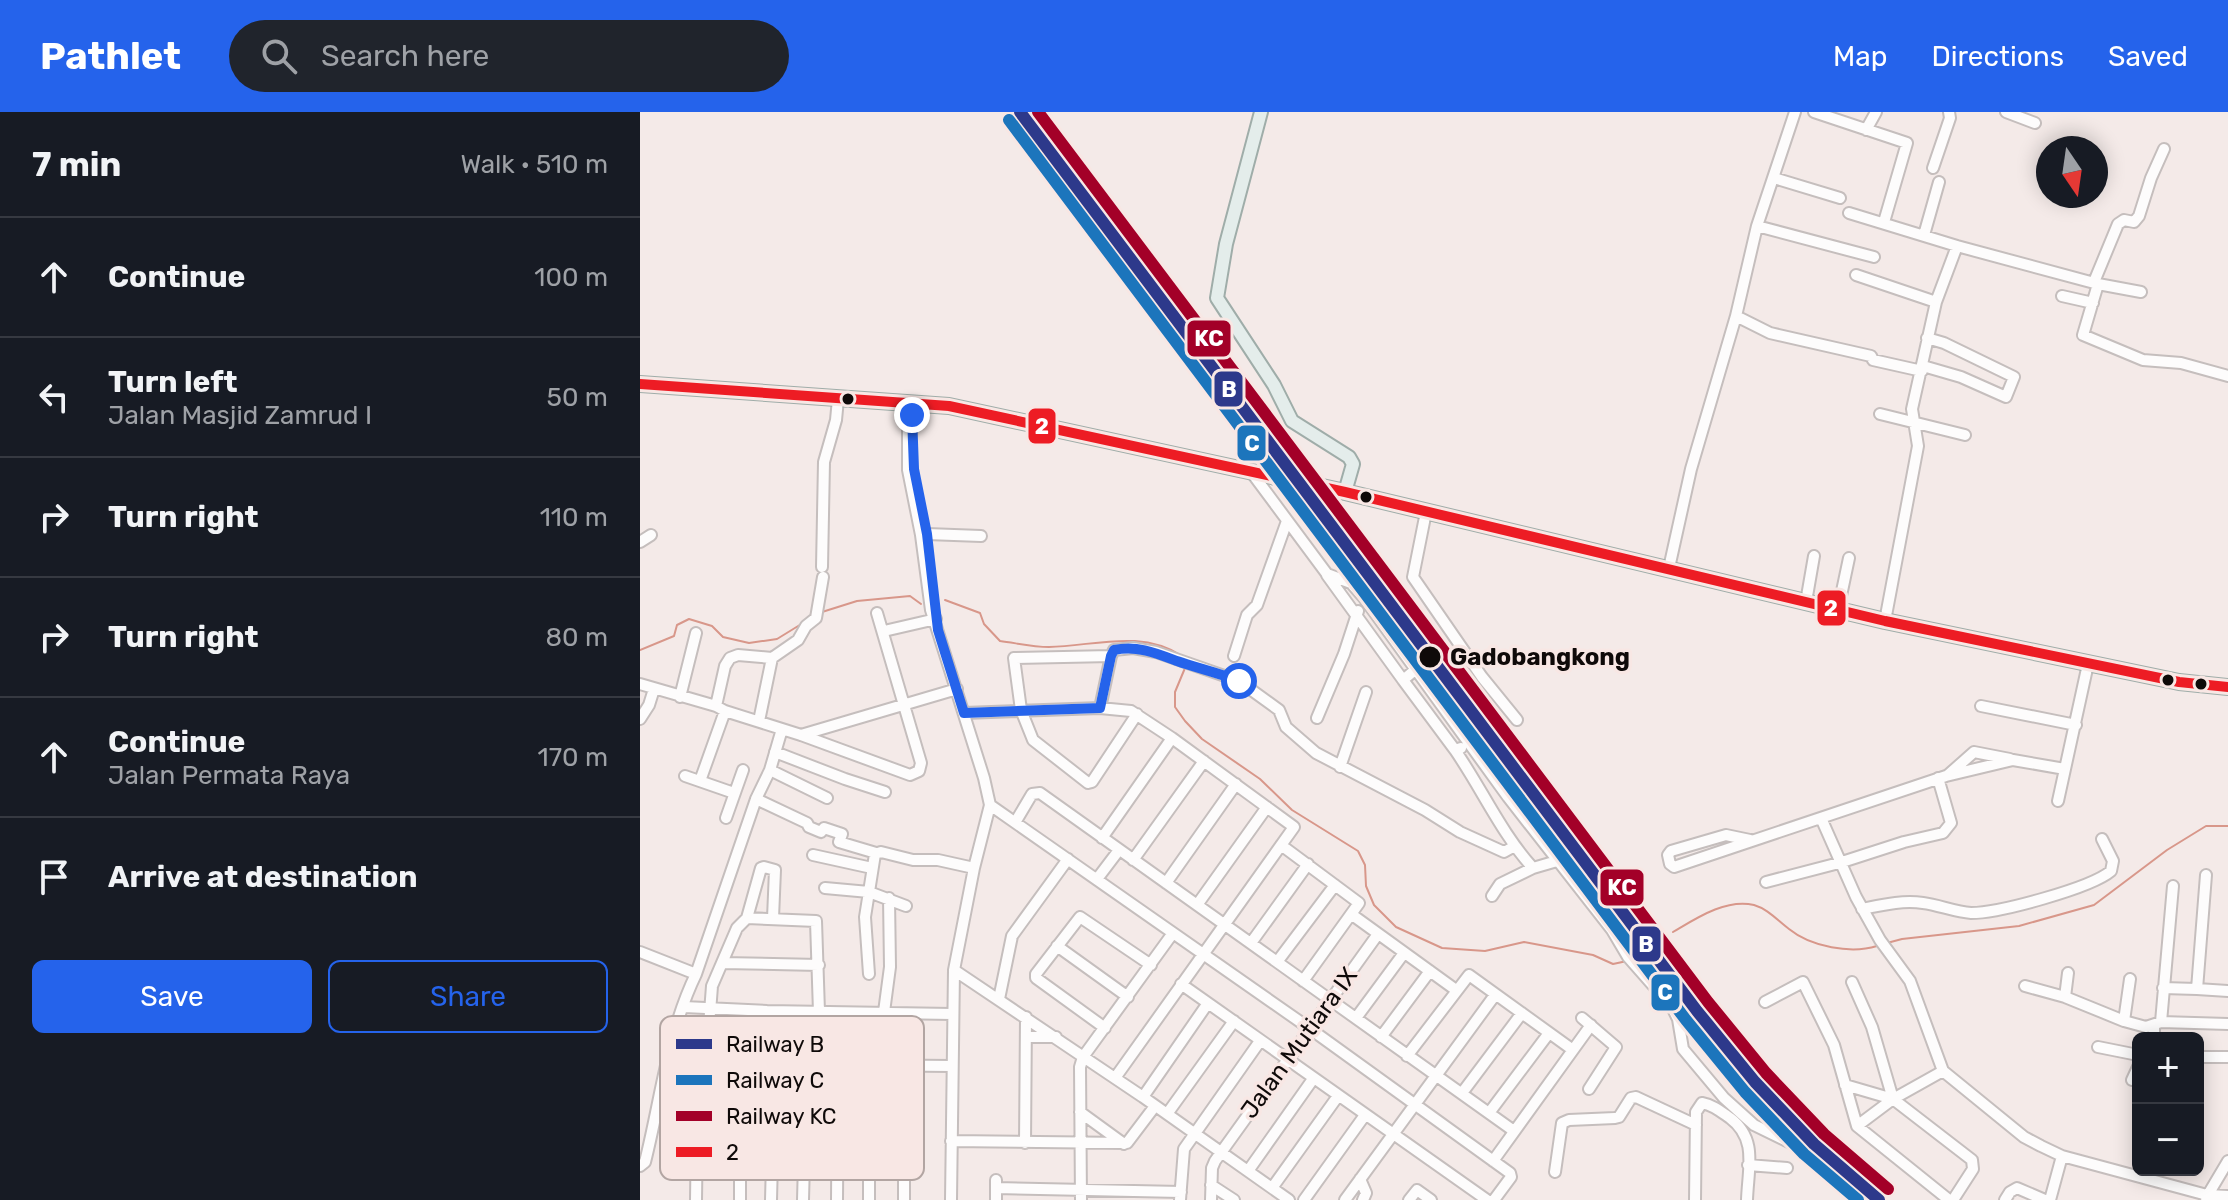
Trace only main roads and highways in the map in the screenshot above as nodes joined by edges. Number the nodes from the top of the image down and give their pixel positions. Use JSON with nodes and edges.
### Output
{"nodes":[{"id":1,"x":1261,"y":112,"type":"edge"},
{"id":2,"x":640,"y":384,"type":"edge"},
{"id":3,"x":1342,"y":492,"type":"junction"},
{"id":4,"x":2228,"y":687,"type":"edge"}],
"edges":[{"from":1,"to":3,"type":"main road"},
{"from":2,"to":3,"type":"highway"},
{"from":3,"to":4,"type":"highway"}]}
